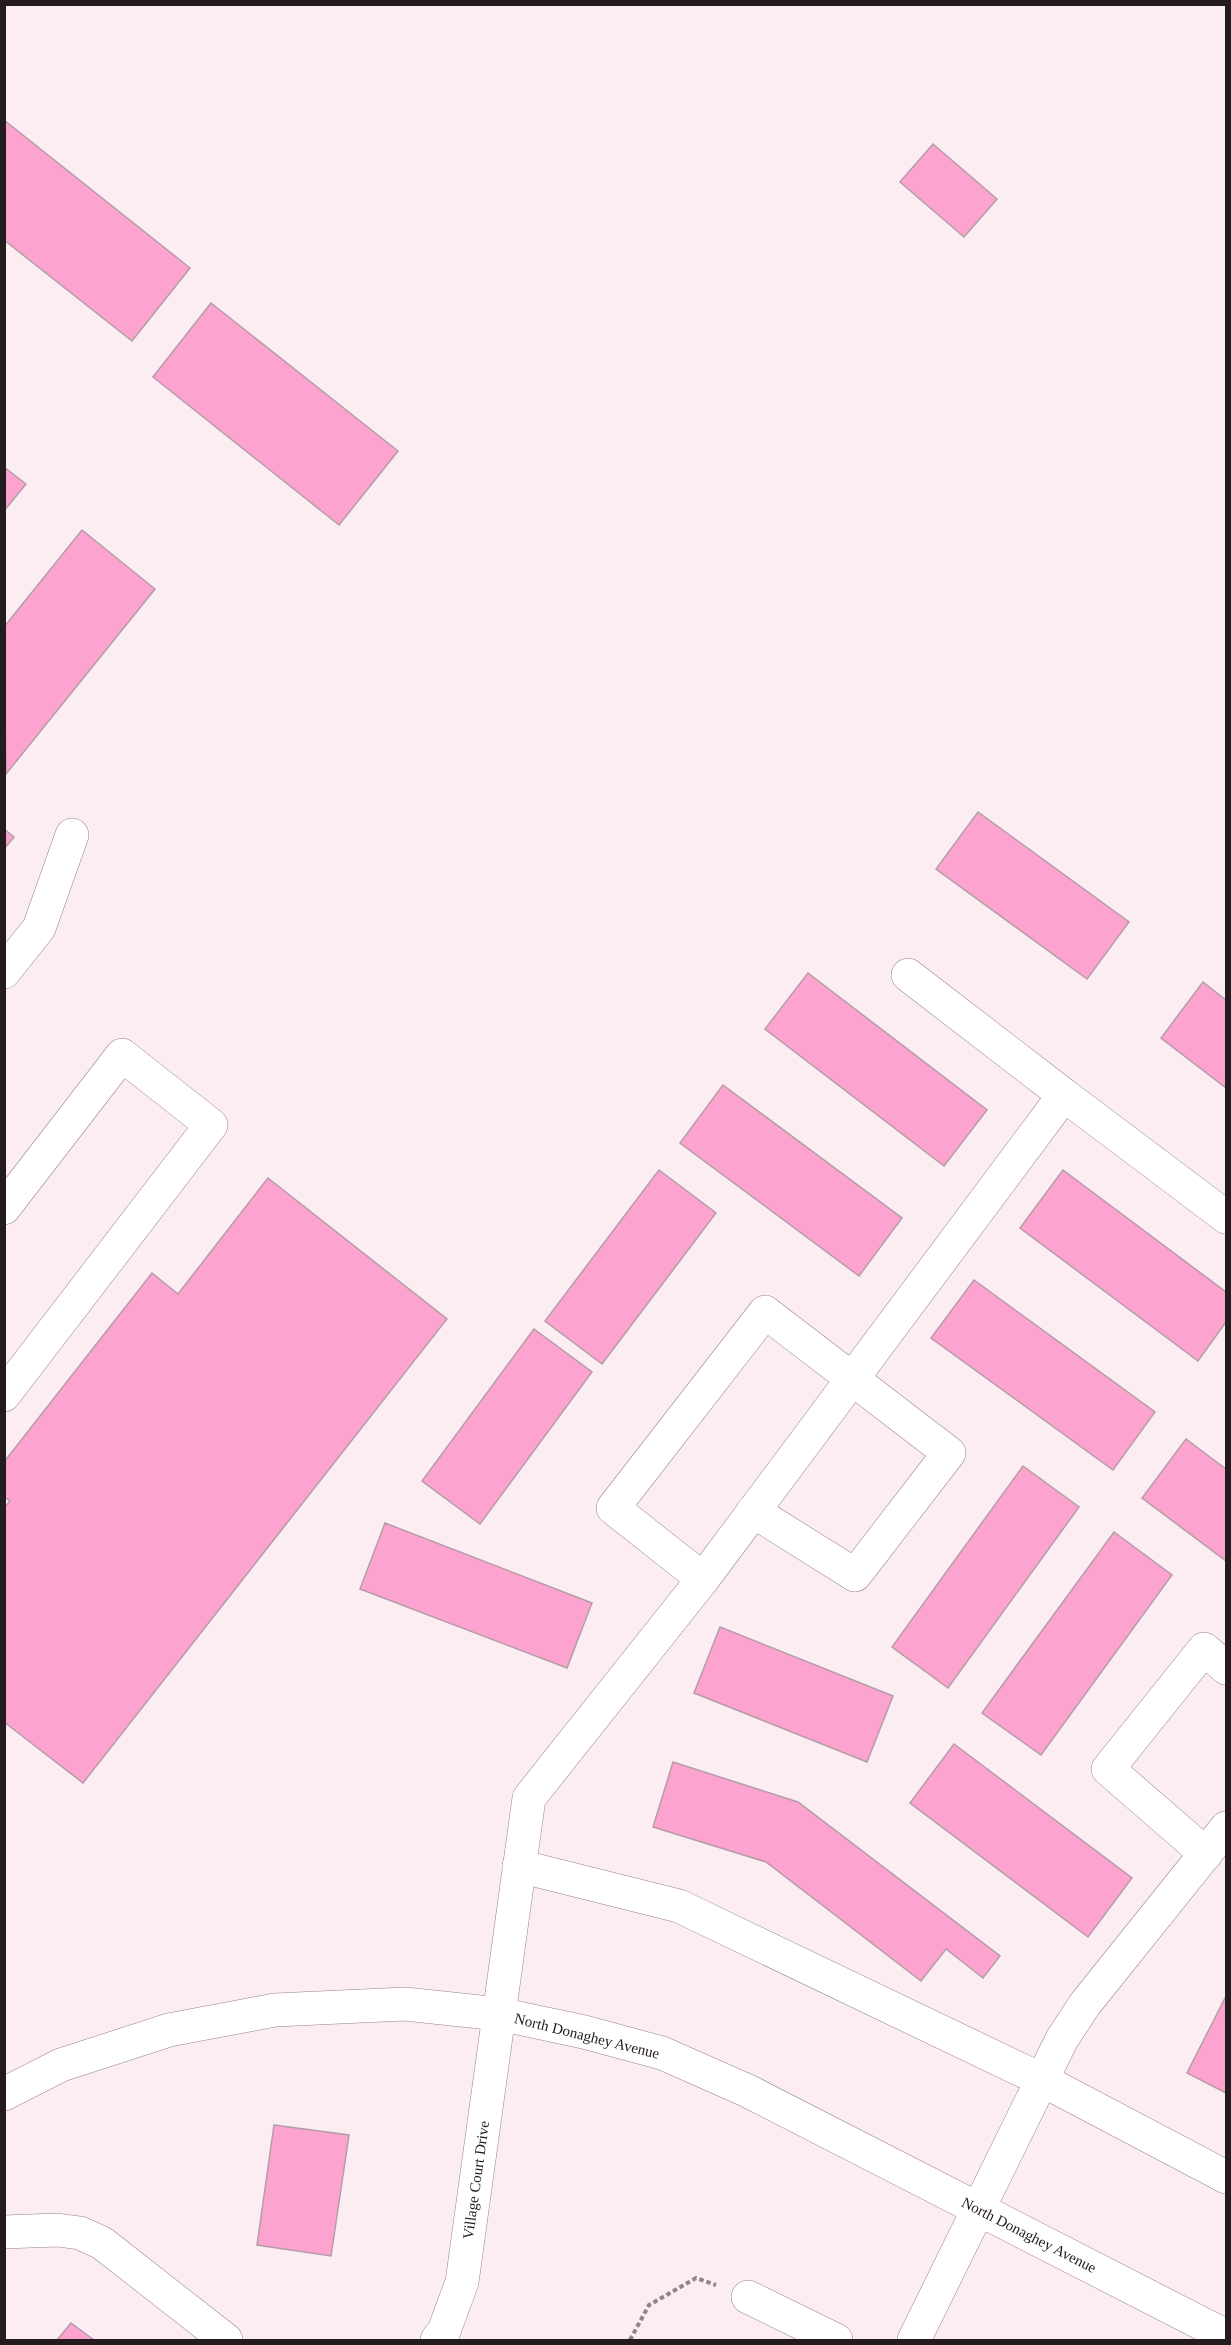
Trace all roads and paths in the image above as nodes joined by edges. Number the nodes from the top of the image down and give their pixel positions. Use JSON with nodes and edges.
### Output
{"nodes":[{"id":1,"x":72,"y":836,"type":"dead end"},
{"id":2,"x":4,"y":972,"type":"edge"},
{"id":3,"x":908,"y":975,"type":"dead end"},
{"id":4,"x":1064,"y":1095,"type":"junction"},
{"id":5,"x":4,"y":1208,"type":"edge"},
{"id":6,"x":1227,"y":1216,"type":"edge"},
{"id":7,"x":851,"y":1378,"type":"junction"},
{"id":8,"x":4,"y":1395,"type":"edge"},
{"id":9,"x":753,"y":1511,"type":"junction"},
{"id":10,"x":703,"y":1579,"type":"junction"},
{"id":11,"x":1227,"y":1668,"type":"edge"},
{"id":12,"x":1227,"y":1828,"type":"edge"},
{"id":13,"x":1206,"y":1854,"type":"junction"},
{"id":14,"x":519,"y":1866,"type":"junction"},
{"id":15,"x":499,"y":2014,"type":"junction"},
{"id":16,"x":1042,"y":2080,"type":"junction"},
{"id":17,"x":4,"y":2094,"type":"edge"},
{"id":18,"x":1227,"y":2177,"type":"edge"},
{"id":19,"x":979,"y":2209,"type":"junction"},
{"id":20,"x":10,"y":2240,"type":"edge"},
{"id":21,"x":748,"y":2296,"type":"joint"},
{"id":22,"x":1227,"y":2336,"type":"edge"},
{"id":23,"x":226,"y":2340,"type":"edge"},
{"id":24,"x":437,"y":2340,"type":"edge"},
{"id":25,"x":630,"y":2340,"type":"edge"},
{"id":26,"x":836,"y":2340,"type":"edge"},
{"id":27,"x":914,"y":2340,"type":"edge"}],
"edges":[{"from":1,"to":2,"type":"street"},
{"from":3,"to":4,"type":"street"},
{"from":4,"to":6,"type":"street"},
{"from":4,"to":7,"type":"street","name":"Village Court Drive"},
{"from":5,"to":8,"type":"street"},
{"from":7,"to":9,"type":"street","name":"Village Court Drive"},
{"from":7,"to":9,"type":"street"},
{"from":7,"to":10,"type":"street"},
{"from":9,"to":10,"type":"street","name":"Village Court Drive"},
{"from":10,"to":14,"type":"street","name":"Village Court Drive"},
{"from":11,"to":13,"type":"street"},
{"from":12,"to":13,"type":"street"},
{"from":13,"to":16,"type":"street"},
{"from":14,"to":15,"type":"street","name":"Village Court Drive"},
{"from":14,"to":16,"type":"street"},
{"from":15,"to":17,"type":"street","name":"North Donaghey Avenue"},
{"from":15,"to":19,"type":"street","name":"North Donaghey Avenue"},
{"from":15,"to":24,"type":"street","name":"Village Court Drive"},
{"from":16,"to":18,"type":"street"},
{"from":16,"to":19,"type":"street"},
{"from":19,"to":22,"type":"street","name":"North Donaghey Avenue"},
{"from":19,"to":27,"type":"street"},
{"from":20,"to":23,"type":"street"},
{"from":21,"to":25,"type":"path"},
{"from":21,"to":26,"type":"street"}]}
